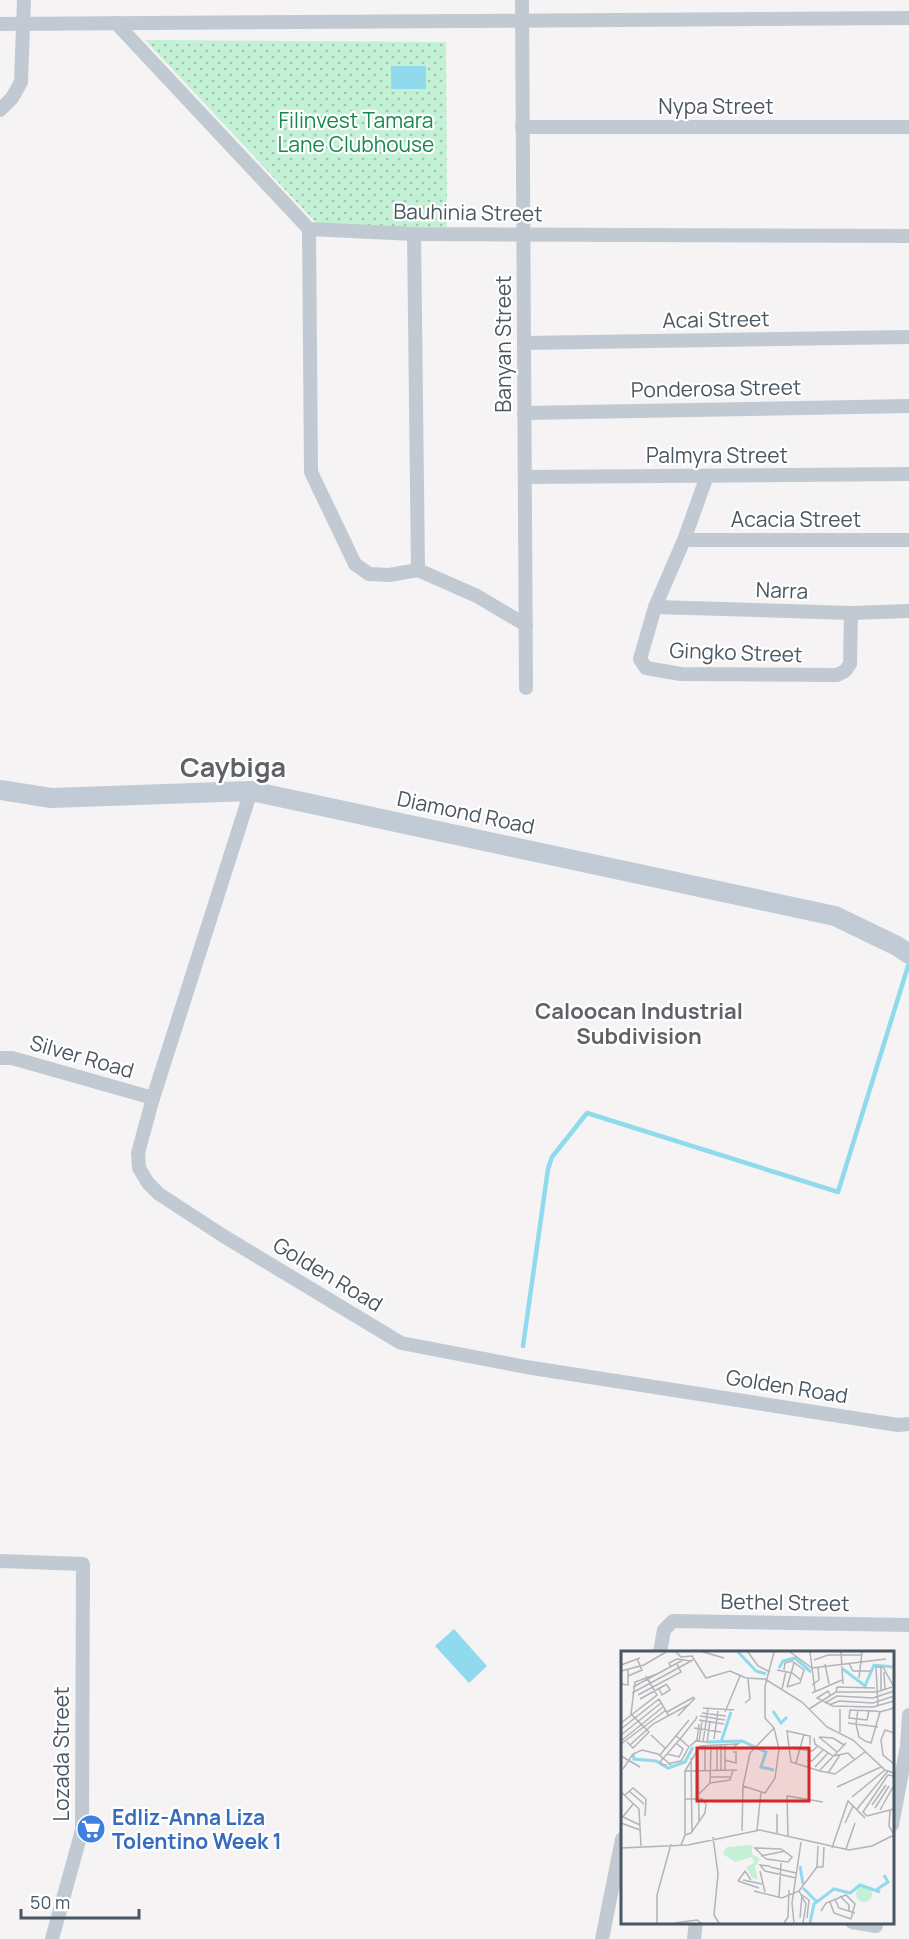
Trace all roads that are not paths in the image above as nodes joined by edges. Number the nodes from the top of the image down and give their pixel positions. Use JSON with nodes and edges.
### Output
{"nodes":[{"id":1,"x":24,"y":0,"type":"edge"},
{"id":2,"x":522,"y":0,"type":"edge"},
{"id":3,"x":909,"y":18,"type":"edge"},
{"id":4,"x":522,"y":20,"type":"junction"},
{"id":5,"x":23,"y":23,"type":"junction"},
{"id":6,"x":116,"y":23,"type":"junction"},
{"id":7,"x":0,"y":24,"type":"edge"},
{"id":8,"x":0,"y":110,"type":"edge"},
{"id":9,"x":522,"y":127,"type":"junction"},
{"id":10,"x":909,"y":127,"type":"edge"},
{"id":11,"x":309,"y":229,"type":"junction"},
{"id":12,"x":414,"y":234,"type":"junction"},
{"id":13,"x":523,"y":234,"type":"junction"},
{"id":14,"x":909,"y":236,"type":"edge"},
{"id":15,"x":909,"y":337,"type":"edge"},
{"id":16,"x":524,"y":343,"type":"junction"},
{"id":17,"x":909,"y":406,"type":"edge"},
{"id":18,"x":524,"y":413,"type":"junction"},
{"id":19,"x":909,"y":474,"type":"edge"},
{"id":20,"x":706,"y":476,"type":"junction"},
{"id":21,"x":525,"y":477,"type":"junction"},
{"id":22,"x":684,"y":540,"type":"junction"},
{"id":23,"x":909,"y":540,"type":"edge"},
{"id":24,"x":418,"y":570,"type":"junction"},
{"id":25,"x":655,"y":607,"type":"junction"},
{"id":26,"x":909,"y":611,"type":"edge"},
{"id":27,"x":851,"y":613,"type":"junction"},
{"id":28,"x":526,"y":625,"type":"junction"},
{"id":29,"x":526,"y":688,"type":"dead end"},
{"id":30,"x":0,"y":790,"type":"edge"},
{"id":31,"x":251,"y":791,"type":"junction"},
{"id":32,"x":909,"y":954,"type":"edge"},
{"id":33,"x":0,"y":1058,"type":"edge"},
{"id":34,"x":153,"y":1098,"type":"junction"},
{"id":35,"x":909,"y":1424,"type":"edge"},
{"id":36,"x":0,"y":1561,"type":"edge"},
{"id":37,"x":909,"y":1625,"type":"edge"},
{"id":38,"x":660,"y":1651,"type":"edge"},
{"id":39,"x":909,"y":1715,"type":"edge"},
{"id":40,"x":908,"y":1747,"type":"edge"},
{"id":41,"x":894,"y":1815,"type":"edge"},
{"id":42,"x":621,"y":1849,"type":"edge"},
{"id":43,"x":617,"y":1891,"type":"edge"},
{"id":44,"x":696,"y":1924,"type":"edge"},
{"id":45,"x":856,"y":1924,"type":"edge"},
{"id":46,"x":875,"y":1929,"type":"edge"},
{"id":47,"x":52,"y":1939,"type":"edge"},
{"id":48,"x":602,"y":1939,"type":"edge"},
{"id":49,"x":694,"y":1939,"type":"edge"}],
"edges":[{"from":1,"to":5,"type":"street"},
{"from":2,"to":4,"type":"street","name":"Banyan Street"},
{"from":3,"to":4,"type":"street"},
{"from":4,"to":6,"type":"street"},
{"from":4,"to":9,"type":"street","name":"Banyan Street"},
{"from":5,"to":6,"type":"street"},
{"from":5,"to":7,"type":"street"},
{"from":5,"to":8,"type":"street"},
{"from":6,"to":11,"type":"street"},
{"from":9,"to":10,"type":"street","name":"Nypa Street"},
{"from":9,"to":13,"type":"street","name":"Banyan Street"},
{"from":11,"to":12,"type":"street","name":"Bauhinia Street"},
{"from":11,"to":24,"type":"street"},
{"from":12,"to":13,"type":"street","name":"Bauhinia Street"},
{"from":12,"to":24,"type":"street"},
{"from":13,"to":14,"type":"street","name":"Bauhinia Street"},
{"from":13,"to":16,"type":"street","name":"Banyan Street"},
{"from":15,"to":16,"type":"street","name":"Acai Street"},
{"from":16,"to":18,"type":"street","name":"Banyan Street"},
{"from":17,"to":18,"type":"street","name":"Ponderosa Street"},
{"from":18,"to":21,"type":"street","name":"Banyan Street"},
{"from":19,"to":20,"type":"street","name":"Palmyra Street"},
{"from":20,"to":21,"type":"street","name":"Palmyra Street"},
{"from":20,"to":22,"type":"street"},
{"from":21,"to":28,"type":"street","name":"Banyan Street"},
{"from":22,"to":23,"type":"street","name":"Acacia Street"},
{"from":22,"to":25,"type":"street"},
{"from":24,"to":28,"type":"street"},
{"from":25,"to":27,"type":"street","name":"Narra"},
{"from":25,"to":27,"type":"street","name":"Gingko Street"},
{"from":26,"to":27,"type":"street","name":"Narra"},
{"from":28,"to":29,"type":"street","name":"Banyan Street"},
{"from":30,"to":31,"type":"main road","name":"Diamond Road"},
{"from":31,"to":32,"type":"main road","name":"Diamond Road"},
{"from":31,"to":34,"type":"street","name":"Golden Road"},
{"from":33,"to":34,"type":"street","name":"Silver Road"},
{"from":34,"to":35,"type":"street","name":"Golden Road"},
{"from":36,"to":47,"type":"street","name":"Lozada Street"},
{"from":37,"to":38,"type":"street","name":"Bethel Street"},
{"from":39,"to":40,"type":"street"},
{"from":40,"to":41,"type":"street"},
{"from":42,"to":43,"type":"street"},
{"from":43,"to":48,"type":"street"},
{"from":44,"to":49,"type":"street"},
{"from":45,"to":46,"type":"street"}]}
